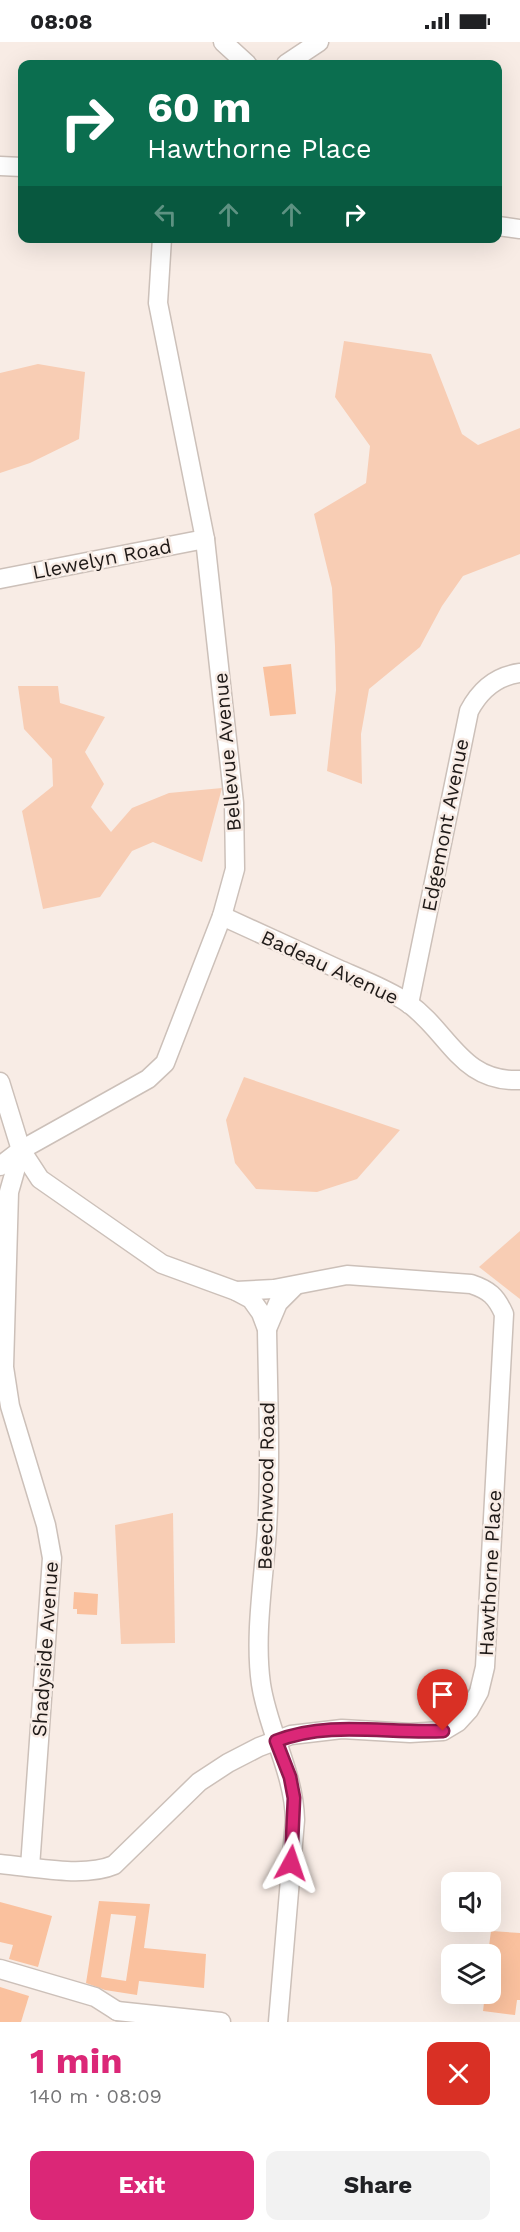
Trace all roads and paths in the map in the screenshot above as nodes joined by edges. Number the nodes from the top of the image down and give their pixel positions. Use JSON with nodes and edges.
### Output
{"nodes":[{"id":1,"x":223,"y":42,"type":"edge"},
{"id":2,"x":319,"y":42,"type":"edge"},
{"id":3,"x":243,"y":60,"type":"edge"},
{"id":4,"x":292,"y":60,"type":"edge"},
{"id":5,"x":0,"y":166,"type":"edge"},
{"id":6,"x":18,"y":167,"type":"edge"},
{"id":7,"x":502,"y":227,"type":"edge"},
{"id":8,"x":520,"y":229,"type":"edge"},
{"id":9,"x":162,"y":243,"type":"edge"},
{"id":10,"x":205,"y":539,"type":"junction"},
{"id":11,"x":0,"y":579,"type":"edge"},
{"id":12,"x":520,"y":674,"type":"edge"},
{"id":13,"x":222,"y":916,"type":"junction"},
{"id":14,"x":409,"y":1004,"type":"junction"},
{"id":15,"x":520,"y":1080,"type":"edge"},
{"id":16,"x":0,"y":1082,"type":"edge"},
{"id":17,"x":21,"y":1150,"type":"junction"},
{"id":18,"x":0,"y":1166,"type":"edge"},
{"id":19,"x":295,"y":1286,"type":"junction"},
{"id":20,"x":236,"y":1291,"type":"junction"},
{"id":21,"x":267,"y":1329,"type":"junction"},
{"id":22,"x":276,"y":1741,"type":"junction"},
{"id":23,"x":0,"y":1864,"type":"edge"},
{"id":24,"x":30,"y":1867,"type":"junction"},
{"id":25,"x":0,"y":1969,"type":"edge"},
{"id":26,"x":115,"y":2017,"type":"edge"},
{"id":27,"x":221,"y":2022,"type":"edge"},
{"id":28,"x":278,"y":2022,"type":"edge"}],
"edges":[{"from":1,"to":3,"type":"street"},
{"from":2,"to":4,"type":"street"},
{"from":5,"to":6,"type":"street"},
{"from":7,"to":8,"type":"street"},
{"from":9,"to":10,"type":"street","name":"Bellevue Avenue"},
{"from":10,"to":11,"type":"street","name":"Llewelyn Road"},
{"from":10,"to":13,"type":"street","name":"Bellevue Avenue"},
{"from":12,"to":14,"type":"street","name":"Edgemont Avenue"},
{"from":13,"to":14,"type":"street","name":"Badeau Avenue"},
{"from":13,"to":17,"type":"street","name":"Bellevue Avenue"},
{"from":14,"to":15,"type":"street","name":"Badeau Avenue"},
{"from":16,"to":17,"type":"street","name":"Beechwood Road"},
{"from":17,"to":18,"type":"street","name":"Bellevue Avenue"},
{"from":17,"to":20,"type":"street","name":"Beechwood Road"},
{"from":17,"to":24,"type":"street","name":"Shadyside Avenue"},
{"from":19,"to":20,"type":"street","name":"Hawthorne Place"},
{"from":19,"to":21,"type":"street"},
{"from":19,"to":22,"type":"street","name":"Hawthorne Place"},
{"from":20,"to":21,"type":"street","name":"Beechwood Road"},
{"from":21,"to":22,"type":"street","name":"Beechwood Road"},
{"from":22,"to":24,"type":"street","name":"Hawthorne Place"},
{"from":22,"to":28,"type":"street","name":"Beechwood Road"},
{"from":23,"to":24,"type":"street","name":"Hawthorne Place"},
{"from":25,"to":26,"type":"street"},
{"from":26,"to":27,"type":"street"}]}
